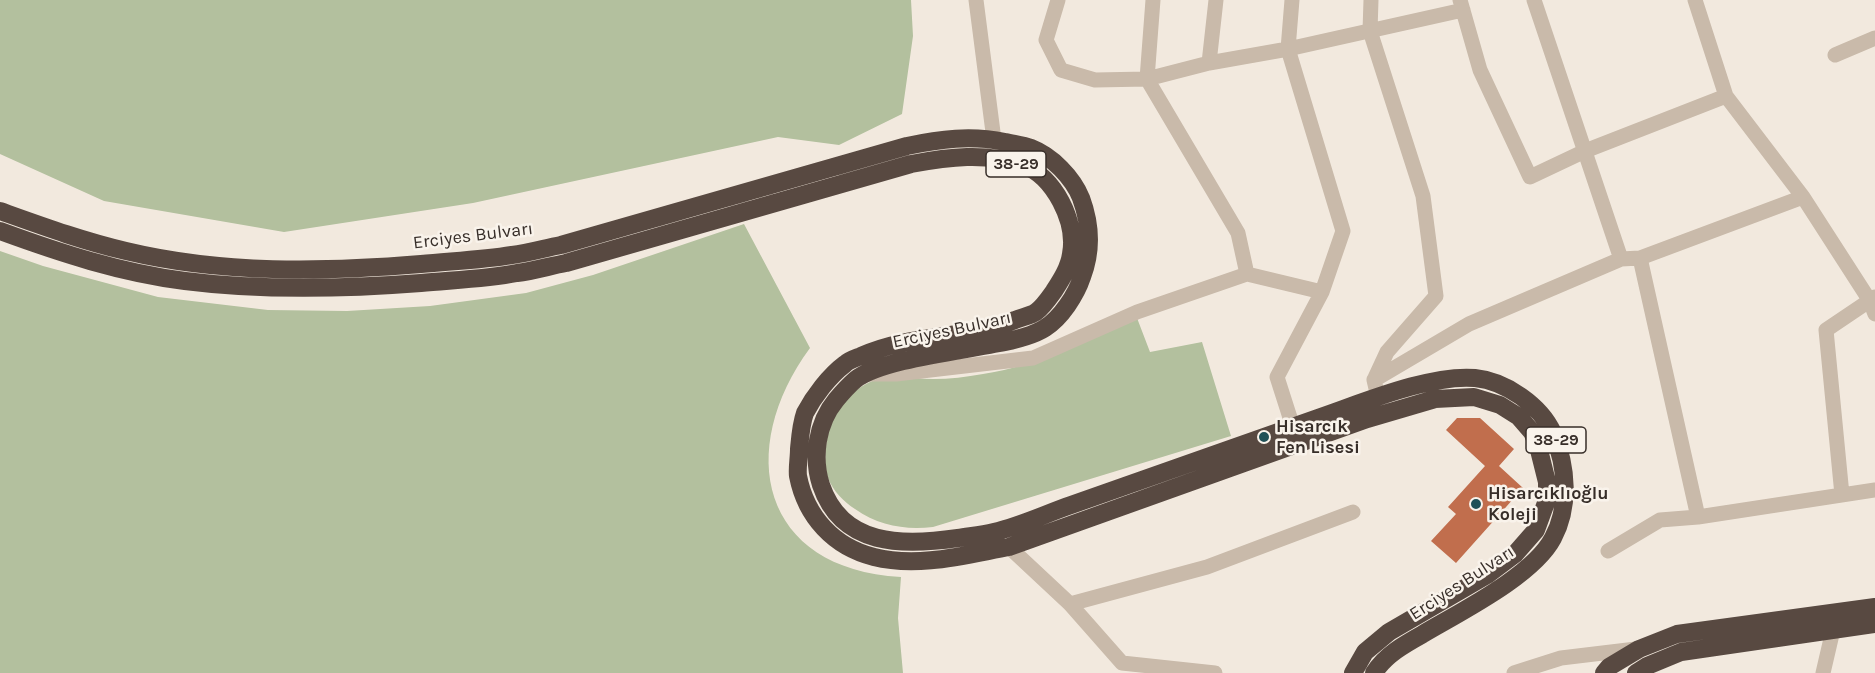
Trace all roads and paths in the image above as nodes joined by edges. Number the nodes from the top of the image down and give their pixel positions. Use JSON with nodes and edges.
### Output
{"nodes":[{"id":1,"x":976,"y":0,"type":"edge"},
{"id":2,"x":1058,"y":0,"type":"edge"},
{"id":3,"x":1153,"y":0,"type":"edge"},
{"id":4,"x":1216,"y":0,"type":"edge"},
{"id":5,"x":1292,"y":0,"type":"edge"},
{"id":6,"x":1371,"y":0,"type":"edge"},
{"id":7,"x":1534,"y":0,"type":"edge"},
{"id":8,"x":1695,"y":0,"type":"edge"},
{"id":9,"x":1462,"y":5,"type":"edge"},
{"id":10,"x":1370,"y":31,"type":"junction"},
{"id":11,"x":1875,"y":38,"type":"edge"},
{"id":12,"x":1288,"y":49,"type":"junction"},
{"id":13,"x":1835,"y":55,"type":"dead end"},
{"id":14,"x":1209,"y":63,"type":"junction"},
{"id":15,"x":1147,"y":79,"type":"junction"},
{"id":16,"x":1726,"y":96,"type":"junction"},
{"id":17,"x":994,"y":140,"type":"junction"},
{"id":18,"x":1585,"y":151,"type":"junction"},
{"id":19,"x":1803,"y":196,"type":"junction"},
{"id":20,"x":0,"y":211,"type":"edge"},
{"id":21,"x":0,"y":231,"type":"edge"},
{"id":22,"x":1640,"y":258,"type":"junction"},
{"id":23,"x":1621,"y":259,"type":"junction"},
{"id":24,"x":1247,"y":274,"type":"junction"},
{"id":25,"x":1322,"y":292,"type":"junction"},
{"id":26,"x":1874,"y":304,"type":"edge"},
{"id":27,"x":867,"y":374,"type":"junction"},
{"id":28,"x":1376,"y":388,"type":"junction"},
{"id":29,"x":1293,"y":427,"type":"junction"},
{"id":30,"x":1875,"y":490,"type":"edge"},
{"id":31,"x":1842,"y":495,"type":"junction"},
{"id":32,"x":1353,"y":512,"type":"dead end"},
{"id":33,"x":1698,"y":517,"type":"junction"},
{"id":34,"x":1009,"y":547,"type":"junction"},
{"id":35,"x":1608,"y":551,"type":"dead end"},
{"id":36,"x":1070,"y":604,"type":"junction"},
{"id":37,"x":1875,"y":607,"type":"edge"},
{"id":38,"x":1875,"y":624,"type":"edge"},
{"id":39,"x":1833,"y":630,"type":"junction"},
{"id":40,"x":1639,"y":649,"type":"junction"},
{"id":41,"x":1215,"y":673,"type":"edge"},
{"id":42,"x":1353,"y":673,"type":"edge"},
{"id":43,"x":1374,"y":673,"type":"edge"},
{"id":44,"x":1514,"y":673,"type":"edge"},
{"id":45,"x":1604,"y":673,"type":"edge"},
{"id":46,"x":1636,"y":673,"type":"edge"},
{"id":47,"x":1823,"y":673,"type":"edge"}],
"edges":[{"from":1,"to":17,"type":"street"},
{"from":2,"to":15,"type":"street"},
{"from":3,"to":15,"type":"street"},
{"from":4,"to":14,"type":"street"},
{"from":5,"to":12,"type":"street"},
{"from":6,"to":10,"type":"street"},
{"from":7,"to":18,"type":"street"},
{"from":8,"to":16,"type":"street"},
{"from":9,"to":10,"type":"street"},
{"from":9,"to":18,"type":"street"},
{"from":10,"to":12,"type":"street"},
{"from":10,"to":28,"type":"street"},
{"from":11,"to":13,"type":"street"},
{"from":12,"to":14,"type":"street"},
{"from":12,"to":25,"type":"street"},
{"from":14,"to":15,"type":"street"},
{"from":15,"to":24,"type":"street"},
{"from":16,"to":18,"type":"street"},
{"from":16,"to":19,"type":"street"},
{"from":17,"to":20,"type":"highway","name":"Erciyes Bulvarı","number":"38-29"},
{"from":17,"to":27,"type":"highway","name":"Erciyes Bulvarı","number":"38-29"},
{"from":18,"to":23,"type":"street"},
{"from":19,"to":22,"type":"street"},
{"from":19,"to":26,"type":"street"},
{"from":21,"to":34,"type":"highway","name":"Erciyes Bulvarı","number":"38-29"},
{"from":22,"to":23,"type":"street"},
{"from":22,"to":33,"type":"street"},
{"from":23,"to":28,"type":"street"},
{"from":24,"to":25,"type":"street"},
{"from":24,"to":27,"type":"street"},
{"from":25,"to":29,"type":"street"},
{"from":26,"to":31,"type":"street"},
{"from":27,"to":29,"type":"highway","name":"Erciyes Bulvarı","number":"38-29"},
{"from":28,"to":29,"type":"highway","name":"Erciyes Bulvarı","number":"38-29"},
{"from":28,"to":43,"type":"highway","name":"Erciyes Bulvarı","number":"38-29"},
{"from":30,"to":31,"type":"street"},
{"from":31,"to":33,"type":"street"},
{"from":32,"to":36,"type":"street"},
{"from":33,"to":35,"type":"street"},
{"from":34,"to":36,"type":"street"},
{"from":34,"to":42,"type":"highway","name":"Erciyes Bulvarı","number":"38-29"},
{"from":36,"to":41,"type":"street"},
{"from":37,"to":40,"type":"highway"},
{"from":38,"to":39,"type":"highway"},
{"from":39,"to":46,"type":"highway"},
{"from":39,"to":47,"type":"street"},
{"from":40,"to":44,"type":"street"},
{"from":40,"to":45,"type":"highway"}]}
